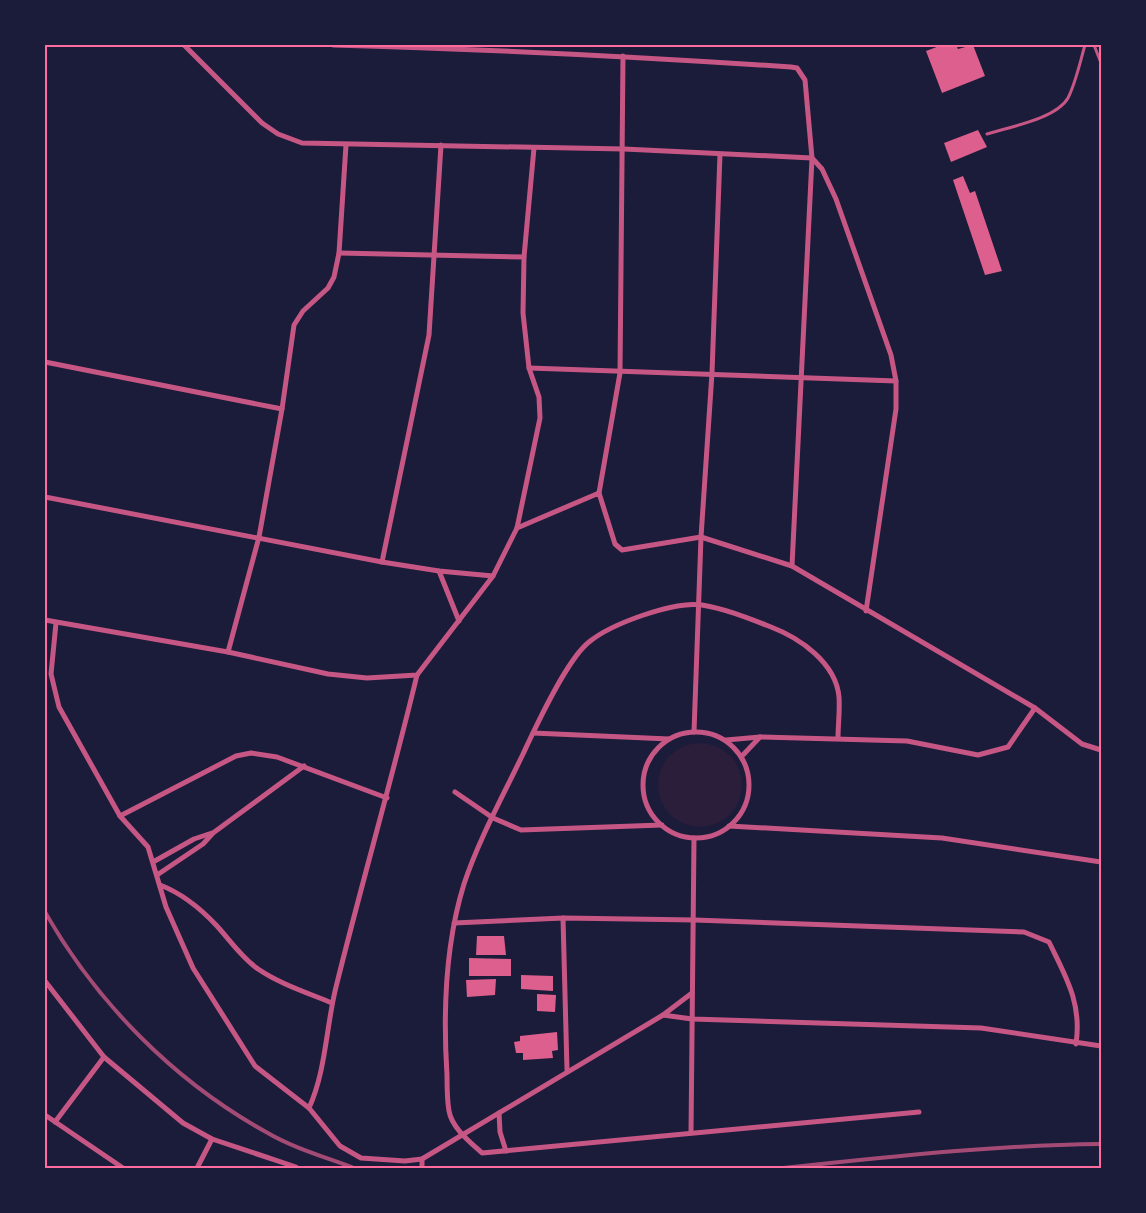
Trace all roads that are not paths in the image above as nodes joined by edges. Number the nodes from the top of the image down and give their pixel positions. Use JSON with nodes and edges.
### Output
{"nodes":[{"id":1,"x":184,"y":45,"type":"edge"},
{"id":2,"x":333,"y":45,"type":"edge"},
{"id":3,"x":1085,"y":45,"type":"edge"},
{"id":4,"x":1094,"y":45,"type":"edge"},
{"id":5,"x":624,"y":56,"type":"junction"},
{"id":6,"x":1101,"y":64,"type":"edge"},
{"id":7,"x":987,"y":134,"type":"dead end"},
{"id":8,"x":346,"y":145,"type":"junction"},
{"id":9,"x":441,"y":145,"type":"junction"},
{"id":10,"x":534,"y":148,"type":"junction"},
{"id":11,"x":624,"y":149,"type":"junction"},
{"id":12,"x":720,"y":154,"type":"junction"},
{"id":13,"x":812,"y":158,"type":"junction"},
{"id":14,"x":339,"y":254,"type":"junction"},
{"id":15,"x":434,"y":257,"type":"junction"},
{"id":16,"x":524,"y":257,"type":"junction"},
{"id":17,"x":45,"y":362,"type":"edge"},
{"id":18,"x":529,"y":368,"type":"junction"},
{"id":19,"x":620,"y":373,"type":"junction"},
{"id":20,"x":712,"y":373,"type":"junction"},
{"id":21,"x":801,"y":378,"type":"junction"},
{"id":22,"x":896,"y":380,"type":"junction"},
{"id":23,"x":282,"y":409,"type":"junction"},
{"id":24,"x":599,"y":493,"type":"junction"},
{"id":25,"x":45,"y":497,"type":"edge"},
{"id":26,"x":517,"y":528,"type":"junction"},
{"id":27,"x":259,"y":537,"type":"junction"},
{"id":28,"x":700,"y":537,"type":"junction"},
{"id":29,"x":382,"y":562,"type":"junction"},
{"id":30,"x":792,"y":566,"type":"junction"},
{"id":31,"x":438,"y":571,"type":"junction"},
{"id":32,"x":493,"y":576,"type":"junction"},
{"id":33,"x":700,"y":605,"type":"junction"},
{"id":34,"x":866,"y":611,"type":"junction"},
{"id":35,"x":45,"y":620,"type":"edge"},
{"id":36,"x":459,"y":621,"type":"junction"},
{"id":37,"x":56,"y":623,"type":"junction"},
{"id":38,"x":228,"y":652,"type":"junction"},
{"id":39,"x":417,"y":675,"type":"junction"},
{"id":40,"x":1035,"y":708,"type":"junction"},
{"id":41,"x":694,"y":732,"type":"junction"},
{"id":42,"x":533,"y":734,"type":"junction"},
{"id":43,"x":760,"y":737,"type":"junction"},
{"id":44,"x":838,"y":738,"type":"junction"},
{"id":45,"x":669,"y":739,"type":"junction"},
{"id":46,"x":726,"y":740,"type":"junction"},
{"id":47,"x":1101,"y":750,"type":"edge"},
{"id":48,"x":742,"y":756,"type":"junction"},
{"id":49,"x":304,"y":766,"type":"junction"},
{"id":50,"x":455,"y":792,"type":"dead end"},
{"id":51,"x":387,"y":798,"type":"junction"},
{"id":52,"x":120,"y":816,"type":"junction"},
{"id":53,"x":494,"y":818,"type":"junction"},
{"id":54,"x":662,"y":825,"type":"junction"},
{"id":55,"x":729,"y":826,"type":"junction"},
{"id":56,"x":213,"y":833,"type":"junction"},
{"id":57,"x":694,"y":838,"type":"junction"},
{"id":58,"x":153,"y":862,"type":"junction"},
{"id":59,"x":1101,"y":862,"type":"edge"},
{"id":60,"x":157,"y":875,"type":"junction"},
{"id":61,"x":160,"y":885,"type":"junction"},
{"id":62,"x":563,"y":918,"type":"junction"},
{"id":63,"x":695,"y":920,"type":"junction"},
{"id":64,"x":454,"y":923,"type":"junction"},
{"id":65,"x":45,"y":981,"type":"edge"},
{"id":66,"x":692,"y":993,"type":"junction"},
{"id":67,"x":332,"y":1003,"type":"junction"},
{"id":68,"x":663,"y":1014,"type":"junction"},
{"id":69,"x":692,"y":1020,"type":"junction"},
{"id":70,"x":1076,"y":1044,"type":"junction"},
{"id":71,"x":1101,"y":1046,"type":"edge"},
{"id":72,"x":104,"y":1057,"type":"junction"},
{"id":73,"x":567,"y":1070,"type":"junction"},
{"id":74,"x":309,"y":1108,"type":"junction"},
{"id":75,"x":918,"y":1112,"type":"dead end"},
{"id":76,"x":499,"y":1113,"type":"junction"},
{"id":77,"x":45,"y":1115,"type":"edge"},
{"id":78,"x":56,"y":1122,"type":"junction"},
{"id":79,"x":691,"y":1133,"type":"junction"},
{"id":80,"x":463,"y":1136,"type":"junction"},
{"id":81,"x":212,"y":1139,"type":"junction"},
{"id":82,"x":506,"y":1151,"type":"junction"},
{"id":83,"x":422,"y":1159,"type":"junction"},
{"id":84,"x":296,"y":1167,"type":"edge"},
{"id":85,"x":123,"y":1168,"type":"edge"},
{"id":86,"x":197,"y":1168,"type":"edge"},
{"id":87,"x":422,"y":1168,"type":"edge"}],
"edges":[{"from":1,"to":8,"type":"street"},
{"from":2,"to":5,"type":"street"},
{"from":3,"to":7,"type":"lane"},
{"from":4,"to":6,"type":"lane"},
{"from":5,"to":11,"type":"street"},
{"from":5,"to":13,"type":"street"},
{"from":8,"to":9,"type":"street"},
{"from":8,"to":14,"type":"street"},
{"from":9,"to":10,"type":"street"},
{"from":9,"to":15,"type":"street"},
{"from":10,"to":11,"type":"street"},
{"from":10,"to":16,"type":"street"},
{"from":11,"to":12,"type":"street"},
{"from":11,"to":19,"type":"street"},
{"from":12,"to":13,"type":"street"},
{"from":12,"to":20,"type":"street"},
{"from":13,"to":21,"type":"street"},
{"from":13,"to":22,"type":"street"},
{"from":14,"to":15,"type":"street"},
{"from":14,"to":23,"type":"street"},
{"from":15,"to":16,"type":"street"},
{"from":15,"to":29,"type":"street"},
{"from":16,"to":18,"type":"street"},
{"from":17,"to":23,"type":"street"},
{"from":18,"to":19,"type":"street"},
{"from":18,"to":26,"type":"street"},
{"from":19,"to":20,"type":"street"},
{"from":19,"to":24,"type":"street"},
{"from":20,"to":21,"type":"street"},
{"from":20,"to":28,"type":"street"},
{"from":21,"to":22,"type":"street"},
{"from":21,"to":30,"type":"street"},
{"from":22,"to":34,"type":"street"},
{"from":23,"to":27,"type":"street"},
{"from":24,"to":26,"type":"street"},
{"from":24,"to":28,"type":"street"},
{"from":25,"to":27,"type":"street"},
{"from":26,"to":32,"type":"street"},
{"from":27,"to":29,"type":"street"},
{"from":27,"to":38,"type":"street"},
{"from":28,"to":30,"type":"street"},
{"from":28,"to":33,"type":"street"},
{"from":29,"to":31,"type":"street"},
{"from":30,"to":34,"type":"street"},
{"from":31,"to":32,"type":"street"},
{"from":31,"to":36,"type":"street"},
{"from":32,"to":36,"type":"street"},
{"from":33,"to":41,"type":"street"},
{"from":33,"to":42,"type":"street"},
{"from":33,"to":44,"type":"street"},
{"from":34,"to":40,"type":"street"},
{"from":35,"to":37,"type":"street"},
{"from":36,"to":39,"type":"street"},
{"from":37,"to":38,"type":"street"},
{"from":37,"to":52,"type":"street"},
{"from":38,"to":39,"type":"street"},
{"from":39,"to":51,"type":"street"},
{"from":40,"to":44,"type":"street"},
{"from":40,"to":47,"type":"street"},
{"from":41,"to":45,"type":"street"},
{"from":41,"to":46,"type":"street"},
{"from":42,"to":45,"type":"street"},
{"from":42,"to":53,"type":"street"},
{"from":43,"to":44,"type":"street"},
{"from":43,"to":46,"type":"street"},
{"from":43,"to":48,"type":"street"},
{"from":45,"to":54,"type":"street"},
{"from":46,"to":48,"type":"street"},
{"from":48,"to":55,"type":"street"},
{"from":49,"to":51,"type":"street"},
{"from":49,"to":52,"type":"street"},
{"from":49,"to":56,"type":"street"},
{"from":50,"to":53,"type":"street"},
{"from":51,"to":67,"type":"street"},
{"from":52,"to":58,"type":"street"},
{"from":53,"to":54,"type":"street"},
{"from":53,"to":64,"type":"street"},
{"from":54,"to":57,"type":"street"},
{"from":55,"to":57,"type":"street"},
{"from":55,"to":59,"type":"street"},
{"from":56,"to":58,"type":"street"},
{"from":56,"to":60,"type":"street"},
{"from":57,"to":63,"type":"street"},
{"from":58,"to":60,"type":"street"},
{"from":60,"to":61,"type":"street"},
{"from":61,"to":67,"type":"street"},
{"from":61,"to":74,"type":"street"},
{"from":62,"to":63,"type":"street"},
{"from":62,"to":64,"type":"street"},
{"from":62,"to":73,"type":"street"},
{"from":63,"to":66,"type":"street"},
{"from":63,"to":70,"type":"street"},
{"from":64,"to":80,"type":"street"},
{"from":65,"to":72,"type":"street"},
{"from":66,"to":68,"type":"street"},
{"from":66,"to":69,"type":"street"},
{"from":67,"to":74,"type":"street"},
{"from":68,"to":69,"type":"street"},
{"from":68,"to":73,"type":"street"},
{"from":69,"to":70,"type":"street"},
{"from":69,"to":79,"type":"street"},
{"from":70,"to":71,"type":"street"},
{"from":72,"to":78,"type":"street"},
{"from":72,"to":81,"type":"street"},
{"from":73,"to":76,"type":"street"},
{"from":74,"to":83,"type":"street"},
{"from":75,"to":79,"type":"street"},
{"from":76,"to":80,"type":"street"},
{"from":76,"to":82,"type":"street"},
{"from":77,"to":78,"type":"street"},
{"from":78,"to":85,"type":"street"},
{"from":79,"to":82,"type":"street"},
{"from":80,"to":82,"type":"street"},
{"from":80,"to":83,"type":"street"},
{"from":81,"to":84,"type":"street"},
{"from":81,"to":86,"type":"street"},
{"from":83,"to":87,"type":"street"}]}
